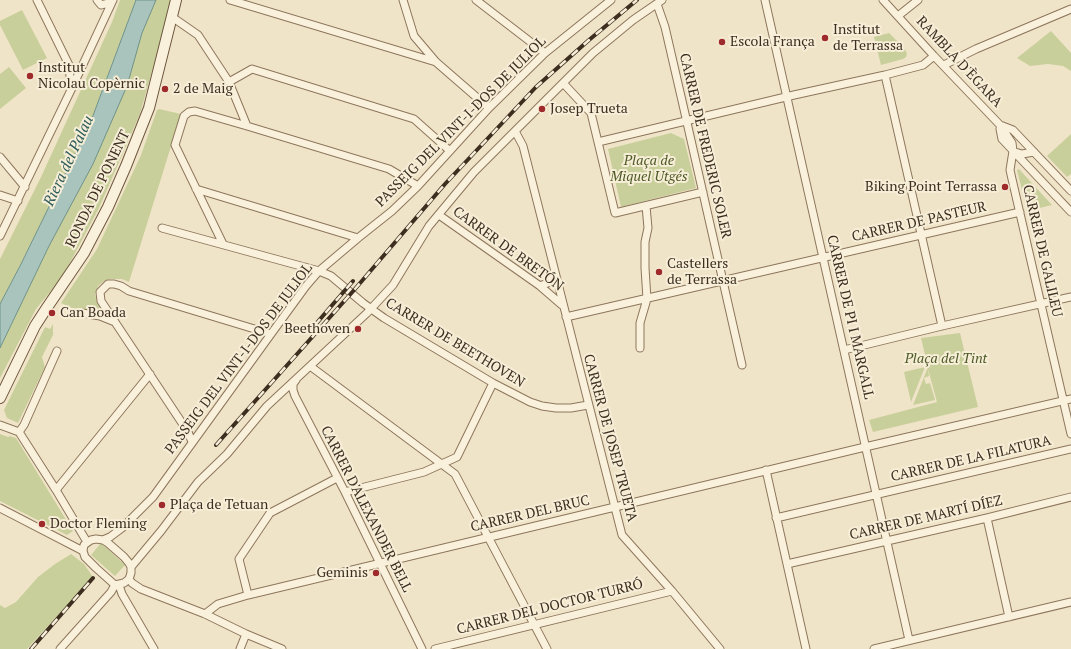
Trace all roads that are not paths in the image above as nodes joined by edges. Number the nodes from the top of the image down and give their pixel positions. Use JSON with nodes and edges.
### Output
{"nodes":[{"id":1,"x":36,"y":0,"type":"edge"},
{"id":2,"x":97,"y":0,"type":"edge"},
{"id":3,"x":176,"y":0,"type":"edge"},
{"id":4,"x":230,"y":0,"type":"edge"},
{"id":5,"x":403,"y":0,"type":"edge"},
{"id":6,"x":476,"y":0,"type":"edge"},
{"id":7,"x":765,"y":0,"type":"edge"},
{"id":8,"x":883,"y":0,"type":"edge"},
{"id":9,"x":918,"y":0,"type":"edge"},
{"id":10,"x":113,"y":1,"type":"edge"},
{"id":11,"x":608,"y":1,"type":"edge"},
{"id":12,"x":659,"y":2,"type":"edge"},
{"id":13,"x":1071,"y":9,"type":"edge"},
{"id":14,"x":898,"y":16,"type":"junction"},
{"id":15,"x":172,"y":17,"type":"junction"},
{"id":16,"x":545,"y":53,"type":"junction"},
{"id":17,"x":934,"y":56,"type":"junction"},
{"id":18,"x":436,"y":62,"type":"junction"},
{"id":19,"x":69,"y":65,"type":"junction"},
{"id":20,"x":944,"y":65,"type":"junction"},
{"id":21,"x":81,"y":69,"type":"junction"},
{"id":22,"x":885,"y":75,"type":"junction"},
{"id":23,"x":229,"y":82,"type":"junction"},
{"id":24,"x":564,"y":83,"type":"junction"},
{"id":25,"x":71,"y":90,"type":"junction"},
{"id":26,"x":786,"y":97,"type":"junction"},
{"id":27,"x":489,"y":108,"type":"junction"},
{"id":28,"x":687,"y":121,"type":"junction"},
{"id":29,"x":1000,"y":125,"type":"junction"},
{"id":30,"x":247,"y":126,"type":"junction"},
{"id":31,"x":515,"y":131,"type":"junction"},
{"id":32,"x":598,"y":142,"type":"junction"},
{"id":33,"x":450,"y":151,"type":"junction"},
{"id":34,"x":1013,"y":151,"type":"junction"},
{"id":35,"x":1034,"y":152,"type":"junction"},
{"id":36,"x":0,"y":157,"type":"edge"},
{"id":37,"x":418,"y":186,"type":"junction"},
{"id":38,"x":25,"y":187,"type":"junction"},
{"id":39,"x":196,"y":188,"type":"junction"},
{"id":40,"x":1071,"y":191,"type":"edge"},
{"id":41,"x":703,"y":192,"type":"junction"},
{"id":42,"x":0,"y":195,"type":"edge"},
{"id":43,"x":18,"y":201,"type":"junction"},
{"id":44,"x":646,"y":206,"type":"junction"},
{"id":45,"x":1020,"y":212,"type":"junction"},
{"id":46,"x":1071,"y":212,"type":"edge"},
{"id":47,"x":439,"y":215,"type":"junction"},
{"id":48,"x":162,"y":228,"type":"dead end"},
{"id":49,"x":922,"y":235,"type":"junction"},
{"id":50,"x":0,"y":236,"type":"edge"},
{"id":51,"x":358,"y":238,"type":"junction"},
{"id":52,"x":223,"y":244,"type":"junction"},
{"id":53,"x":823,"y":258,"type":"junction"},
{"id":54,"x":319,"y":271,"type":"junction"},
{"id":55,"x":554,"y":272,"type":"junction"},
{"id":56,"x":723,"y":281,"type":"junction"},
{"id":57,"x":540,"y":286,"type":"junction"},
{"id":58,"x":1071,"y":297,"type":"edge"},
{"id":59,"x":646,"y":299,"type":"junction"},
{"id":60,"x":562,"y":305,"type":"junction"},
{"id":61,"x":1041,"y":305,"type":"junction"},
{"id":62,"x":372,"y":308,"type":"junction"},
{"id":63,"x":82,"y":313,"type":"dead end"},
{"id":64,"x":566,"y":317,"type":"junction"},
{"id":65,"x":115,"y":322,"type":"junction"},
{"id":66,"x":942,"y":326,"type":"junction"},
{"id":67,"x":271,"y":334,"type":"junction"},
{"id":68,"x":640,"y":348,"type":"dead end"},
{"id":69,"x":844,"y":350,"type":"junction"},
{"id":70,"x":58,"y":351,"type":"dead end"},
{"id":71,"x":742,"y":365,"type":"dead end"},
{"id":72,"x":310,"y":366,"type":"junction"},
{"id":73,"x":150,"y":374,"type":"junction"},
{"id":74,"x":296,"y":379,"type":"junction"},
{"id":75,"x":493,"y":383,"type":"junction"},
{"id":76,"x":0,"y":398,"type":"edge"},
{"id":77,"x":1071,"y":398,"type":"edge"},
{"id":78,"x":1063,"y":401,"type":"junction"},
{"id":79,"x":588,"y":405,"type":"junction"},
{"id":80,"x":0,"y":425,"type":"edge"},
{"id":81,"x":19,"y":432,"type":"junction"},
{"id":82,"x":1071,"y":434,"type":"edge"},
{"id":83,"x":192,"y":442,"type":"junction"},
{"id":84,"x":865,"y":446,"type":"junction"},
{"id":85,"x":1071,"y":449,"type":"edge"},
{"id":86,"x":442,"y":464,"type":"junction"},
{"id":87,"x":766,"y":470,"type":"junction"},
{"id":88,"x":337,"y":478,"type":"junction"},
{"id":89,"x":56,"y":490,"type":"junction"},
{"id":90,"x":345,"y":492,"type":"junction"},
{"id":91,"x":876,"y":494,"type":"junction"},
{"id":92,"x":1071,"y":497,"type":"edge"},
{"id":93,"x":615,"y":507,"type":"junction"},
{"id":94,"x":0,"y":508,"type":"edge"},
{"id":95,"x":776,"y":518,"type":"junction"},
{"id":96,"x":987,"y":518,"type":"junction"},
{"id":97,"x":487,"y":537,"type":"junction"},
{"id":98,"x":103,"y":540,"type":"junction"},
{"id":99,"x":886,"y":541,"type":"junction"},
{"id":100,"x":87,"y":542,"type":"junction"},
{"id":101,"x":83,"y":551,"type":"junction"},
{"id":102,"x":380,"y":563,"type":"junction"},
{"id":103,"x":787,"y":564,"type":"junction"},
{"id":104,"x":131,"y":567,"type":"junction"},
{"id":105,"x":128,"y":579,"type":"junction"},
{"id":106,"x":117,"y":585,"type":"junction"},
{"id":107,"x":672,"y":591,"type":"junction"},
{"id":108,"x":248,"y":595,"type":"junction"},
{"id":109,"x":1071,"y":602,"type":"edge"},
{"id":110,"x":205,"y":614,"type":"junction"},
{"id":111,"x":1009,"y":617,"type":"junction"},
{"id":112,"x":534,"y":625,"type":"junction"},
{"id":113,"x":246,"y":634,"type":"junction"},
{"id":114,"x":909,"y":640,"type":"junction"},
{"id":115,"x":279,"y":648,"type":"edge"},
{"id":116,"x":60,"y":649,"type":"edge"},
{"id":117,"x":154,"y":649,"type":"edge"},
{"id":118,"x":240,"y":649,"type":"edge"},
{"id":119,"x":422,"y":649,"type":"edge"},
{"id":120,"x":435,"y":649,"type":"edge"},
{"id":121,"x":547,"y":649,"type":"edge"},
{"id":122,"x":720,"y":649,"type":"edge"},
{"id":123,"x":806,"y":649,"type":"edge"},
{"id":124,"x":874,"y":649,"type":"edge"}],
"edges":[{"from":1,"to":19,"type":"street"},
{"from":2,"to":10,"type":"street"},
{"from":3,"to":15,"type":"main road","name":"RONDA DE PONENT"},
{"from":4,"to":18,"type":"street"},
{"from":5,"to":18,"type":"street"},
{"from":6,"to":16,"type":"street"},
{"from":7,"to":26,"type":"street","name":"CARRER DE PI I MARGALL"},
{"from":8,"to":14,"type":"street","name":"RAMBLA D'ÈGARA"},
{"from":9,"to":14,"type":"street"},
{"from":10,"to":21,"type":"street"},
{"from":11,"to":16,"type":"street","name":"PASSEIG DEL VINT-I-DOS DE JULIOL"},
{"from":12,"to":24,"type":"street"},
{"from":12,"to":28,"type":"street","name":"CARRER DE FREDERIC SOLER"},
{"from":13,"to":20,"type":"street"},
{"from":14,"to":17,"type":"street","name":"RAMBLA D'ÈGARA"},
{"from":15,"to":23,"type":"street"},
{"from":15,"to":76,"type":"main road","name":"RONDA DE PONENT"},
{"from":16,"to":27,"type":"street","name":"PASSEIG DEL VINT-I-DOS DE JULIOL"},
{"from":17,"to":20,"type":"street","name":"RAMBLA D'ÈGARA"},
{"from":17,"to":22,"type":"street"},
{"from":18,"to":27,"type":"street"},
{"from":19,"to":21,"type":"street"},
{"from":19,"to":25,"type":"street"},
{"from":20,"to":29,"type":"street","name":"RAMBLA D'ÈGARA"},
{"from":21,"to":25,"type":"street"},
{"from":22,"to":26,"type":"street"},
{"from":22,"to":49,"type":"street"},
{"from":23,"to":30,"type":"street"},
{"from":23,"to":33,"type":"street"},
{"from":24,"to":31,"type":"street"},
{"from":24,"to":32,"type":"street"},
{"from":25,"to":38,"type":"street"},
{"from":26,"to":28,"type":"street"},
{"from":26,"to":53,"type":"street","name":"CARRER DE PI I MARGALL"},
{"from":27,"to":33,"type":"street","name":"PASSEIG DEL VINT-I-DOS DE JULIOL"},
{"from":28,"to":32,"type":"street"},
{"from":28,"to":41,"type":"street","name":"CARRER DE FREDERIC SOLER"},
{"from":29,"to":34,"type":"street"},
{"from":29,"to":35,"type":"street","name":"RAMBLA D'ÈGARA"},
{"from":30,"to":37,"type":"street"},
{"from":30,"to":39,"type":"street"},
{"from":31,"to":47,"type":"street"},
{"from":31,"to":55,"type":"street","name":"CARRER DE JOSEP TRUETA"},
{"from":32,"to":44,"type":"street"},
{"from":33,"to":37,"type":"street","name":"PASSEIG DEL VINT-I-DOS DE JULIOL"},
{"from":34,"to":35,"type":"street"},
{"from":34,"to":45,"type":"street","name":"CARRER DE GALILEU"},
{"from":34,"to":46,"type":"street"},
{"from":35,"to":40,"type":"street","name":"RAMBLA D'ÈGARA"},
{"from":36,"to":38,"type":"street"},
{"from":37,"to":51,"type":"street","name":"PASSEIG DEL VINT-I-DOS DE JULIOL"},
{"from":38,"to":43,"type":"street"},
{"from":39,"to":51,"type":"street"},
{"from":39,"to":52,"type":"street"},
{"from":41,"to":44,"type":"street"},
{"from":41,"to":56,"type":"street","name":"CARRER DE FREDERIC SOLER"},
{"from":42,"to":43,"type":"street"},
{"from":43,"to":50,"type":"street"},
{"from":44,"to":59,"type":"street"},
{"from":45,"to":49,"type":"street","name":"CARRER DE PASTEUR"},
{"from":45,"to":61,"type":"street","name":"CARRER DE GALILEU"},
{"from":47,"to":57,"type":"street","name":"CARRER DE BRETÓN"},
{"from":47,"to":62,"type":"street"},
{"from":48,"to":52,"type":"street","name":"CARRER DE BEETHOVEN"},
{"from":49,"to":53,"type":"street","name":"CARRER DE PASTEUR"},
{"from":49,"to":66,"type":"street"},
{"from":51,"to":54,"type":"street","name":"PASSEIG DEL VINT-I-DOS DE JULIOL"},
{"from":52,"to":54,"type":"street","name":"CARRER DE BEETHOVEN"},
{"from":53,"to":56,"type":"street","name":"CARRER DE PASTEUR"},
{"from":53,"to":69,"type":"street","name":"CARRER DE PI I MARGALL"},
{"from":54,"to":62,"type":"street","name":"CARRER DE BEETHOVEN"},
{"from":54,"to":67,"type":"street","name":"PASSEIG DEL VINT-I-DOS DE JULIOL"},
{"from":55,"to":57,"type":"street"},
{"from":55,"to":60,"type":"street","name":"CARRER DE JOSEP TRUETA"},
{"from":56,"to":59,"type":"street","name":"CARRER DE PASTEUR"},
{"from":56,"to":71,"type":"street","name":"CARRER DE FREDERIC SOLER"},
{"from":57,"to":60,"type":"street","name":"CARRER DE BRETÓN"},
{"from":58,"to":61,"type":"street"},
{"from":59,"to":64,"type":"street","name":"CARRER DE PASTEUR"},
{"from":59,"to":68,"type":"street"},
{"from":60,"to":64,"type":"street","name":"CARRER DE JOSEP TRUETA"},
{"from":61,"to":66,"type":"street"},
{"from":61,"to":78,"type":"street","name":"CARRER DE GALILEU"},
{"from":62,"to":72,"type":"street"},
{"from":62,"to":75,"type":"street","name":"CARRER DE BEETHOVEN"},
{"from":63,"to":65,"type":"street"},
{"from":64,"to":79,"type":"street","name":"CARRER DE JOSEP TRUETA"},
{"from":65,"to":67,"type":"street"},
{"from":65,"to":73,"type":"street"},
{"from":66,"to":69,"type":"street"},
{"from":67,"to":83,"type":"street","name":"PASSEIG DEL VINT-I-DOS DE JULIOL"},
{"from":69,"to":84,"type":"street","name":"CARRER DE PI I MARGALL"},
{"from":70,"to":81,"type":"street"},
{"from":72,"to":74,"type":"street"},
{"from":72,"to":86,"type":"street"},
{"from":73,"to":83,"type":"street"},
{"from":73,"to":89,"type":"street"},
{"from":74,"to":88,"type":"street","name":"CARRER D'ALEXANDER BELL"},
{"from":74,"to":104,"type":"street"},
{"from":75,"to":79,"type":"street","name":"CARRER DE BEETHOVEN"},
{"from":75,"to":86,"type":"street"},
{"from":77,"to":78,"type":"street","name":"CARRER DEL BRUC"},
{"from":78,"to":82,"type":"street","name":"CARRER DE GALILEU"},
{"from":78,"to":84,"type":"street","name":"CARRER DEL BRUC"},
{"from":79,"to":93,"type":"street","name":"CARRER DE JOSEP TRUETA"},
{"from":80,"to":81,"type":"street"},
{"from":81,"to":89,"type":"street"},
{"from":83,"to":98,"type":"street","name":"PASSEIG DEL VINT-I-DOS DE JULIOL"},
{"from":84,"to":87,"type":"street","name":"CARRER DEL BRUC"},
{"from":84,"to":91,"type":"street","name":"CARRER DE PI I MARGALL"},
{"from":85,"to":91,"type":"street","name":"CARRER DE LA FILATURA"},
{"from":86,"to":90,"type":"street"},
{"from":86,"to":97,"type":"street"},
{"from":87,"to":93,"type":"street","name":"CARRER DEL BRUC"},
{"from":87,"to":95,"type":"street"},
{"from":88,"to":90,"type":"street","name":"CARRER D'ALEXANDER BELL"},
{"from":88,"to":108,"type":"street"},
{"from":89,"to":100,"type":"street"},
{"from":90,"to":102,"type":"street","name":"CARRER D'ALEXANDER BELL"},
{"from":91,"to":95,"type":"street","name":"CARRER DE LA FILATURA"},
{"from":91,"to":99,"type":"street","name":"CARRER DE PI I MARGALL"},
{"from":92,"to":96,"type":"street","name":"CARRER DE MARTÍ DÍEZ"},
{"from":93,"to":97,"type":"street","name":"CARRER DEL BRUC"},
{"from":93,"to":107,"type":"street","name":"CARRER DE JOSEP TRUETA"},
{"from":94,"to":101,"type":"street"},
{"from":95,"to":103,"type":"street"},
{"from":96,"to":99,"type":"street","name":"CARRER DE MARTÍ DÍEZ"},
{"from":96,"to":111,"type":"street"},
{"from":97,"to":102,"type":"street","name":"CARRER DEL BRUC"},
{"from":97,"to":112,"type":"street"},
{"from":98,"to":100,"type":"street"},
{"from":98,"to":104,"type":"street"},
{"from":99,"to":103,"type":"street","name":"CARRER DE MARTÍ DÍEZ"},
{"from":99,"to":114,"type":"street","name":"CARRER DE PI I MARGALL"},
{"from":100,"to":101,"type":"street"},
{"from":101,"to":106,"type":"street"},
{"from":102,"to":108,"type":"street","name":"CARRER DEL BRUC"},
{"from":102,"to":119,"type":"street","name":"CARRER D'ALEXANDER BELL"},
{"from":103,"to":123,"type":"street"},
{"from":104,"to":105,"type":"street"},
{"from":105,"to":106,"type":"street"},
{"from":105,"to":110,"type":"street"},
{"from":106,"to":116,"type":"street"},
{"from":106,"to":117,"type":"street"},
{"from":107,"to":112,"type":"street","name":"CARRER DEL DOCTOR TURRÓ"},
{"from":107,"to":122,"type":"street","name":"CARRER DE JOSEP TRUETA"},
{"from":108,"to":110,"type":"street","name":"CARRER DEL BRUC"},
{"from":109,"to":111,"type":"street"},
{"from":110,"to":113,"type":"street"},
{"from":111,"to":114,"type":"street"},
{"from":112,"to":120,"type":"street","name":"CARRER DEL DOCTOR TURRÓ"},
{"from":112,"to":121,"type":"street"},
{"from":113,"to":115,"type":"street"},
{"from":113,"to":118,"type":"street"},
{"from":114,"to":124,"type":"street"}]}
